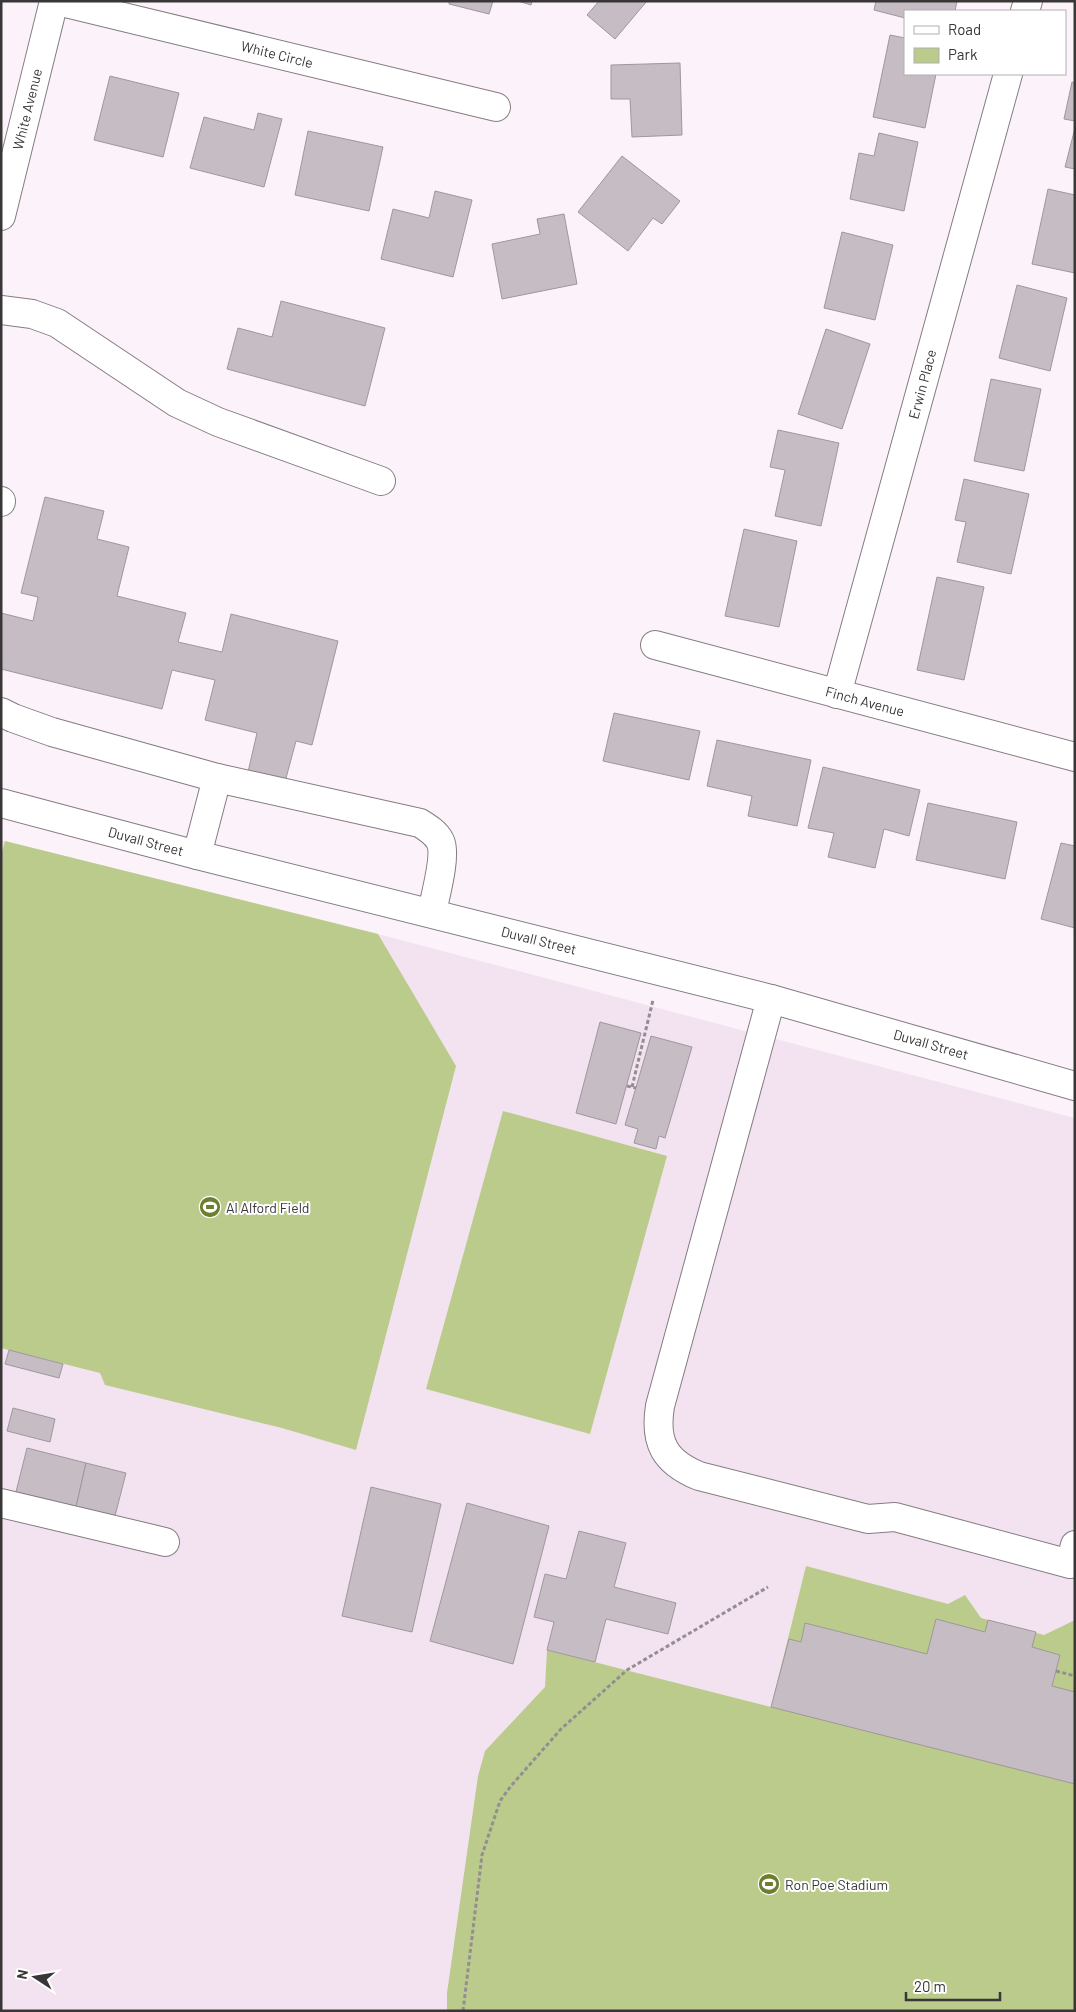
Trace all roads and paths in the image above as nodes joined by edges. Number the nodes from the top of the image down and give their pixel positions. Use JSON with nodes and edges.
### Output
{"nodes":[{"id":1,"x":55,"y":1,"type":"edge"},
{"id":2,"x":1008,"y":75,"type":"edge"},
{"id":3,"x":496,"y":108,"type":"dead end"},
{"id":4,"x":8,"y":162,"type":"edge"},
{"id":5,"x":1,"y":216,"type":"edge"},
{"id":6,"x":1,"y":310,"type":"edge"},
{"id":7,"x":381,"y":481,"type":"dead end"},
{"id":8,"x":655,"y":645,"type":"dead end"},
{"id":9,"x":837,"y":694,"type":"junction"},
{"id":10,"x":1,"y":712,"type":"edge"},
{"id":11,"x":1075,"y":758,"type":"edge"},
{"id":12,"x":217,"y":778,"type":"junction"},
{"id":13,"x":1,"y":803,"type":"edge"},
{"id":14,"x":197,"y":855,"type":"junction"},
{"id":15,"x":432,"y":912,"type":"junction"},
{"id":16,"x":653,"y":998,"type":"dead end"},
{"id":17,"x":771,"y":999,"type":"junction"},
{"id":18,"x":627,"y":1086,"type":"dead end"},
{"id":19,"x":1075,"y":1086,"type":"edge"},
{"id":20,"x":1,"y":1503,"type":"edge"},
{"id":21,"x":164,"y":1542,"type":"dead end"},
{"id":22,"x":1075,"y":1546,"type":"edge"},
{"id":23,"x":768,"y":1587,"type":"dead end"},
{"id":24,"x":1056,"y":1671,"type":"dead end"},
{"id":25,"x":1075,"y":1676,"type":"edge"},
{"id":26,"x":463,"y":2011,"type":"edge"}],
"edges":[{"from":1,"to":3,"type":"street","name":"White Circle"},
{"from":1,"to":4,"type":"street","name":"White Avenue"},
{"from":2,"to":9,"type":"street","name":"Erwin Place"},
{"from":4,"to":5,"type":"street","name":"White Avenue"},
{"from":6,"to":7,"type":"street"},
{"from":8,"to":9,"type":"street","name":"Finch Avenue"},
{"from":9,"to":11,"type":"street","name":"Finch Avenue"},
{"from":10,"to":12,"type":"street"},
{"from":12,"to":14,"type":"street"},
{"from":12,"to":15,"type":"street"},
{"from":13,"to":14,"type":"street","name":"Duvall Street"},
{"from":14,"to":15,"type":"street","name":"Duvall Street"},
{"from":15,"to":17,"type":"street","name":"Duvall Street"},
{"from":16,"to":18,"type":"path"},
{"from":17,"to":19,"type":"street","name":"Duvall Street"},
{"from":17,"to":22,"type":"street"},
{"from":20,"to":21,"type":"street"},
{"from":23,"to":26,"type":"path"},
{"from":24,"to":25,"type":"path"}]}
